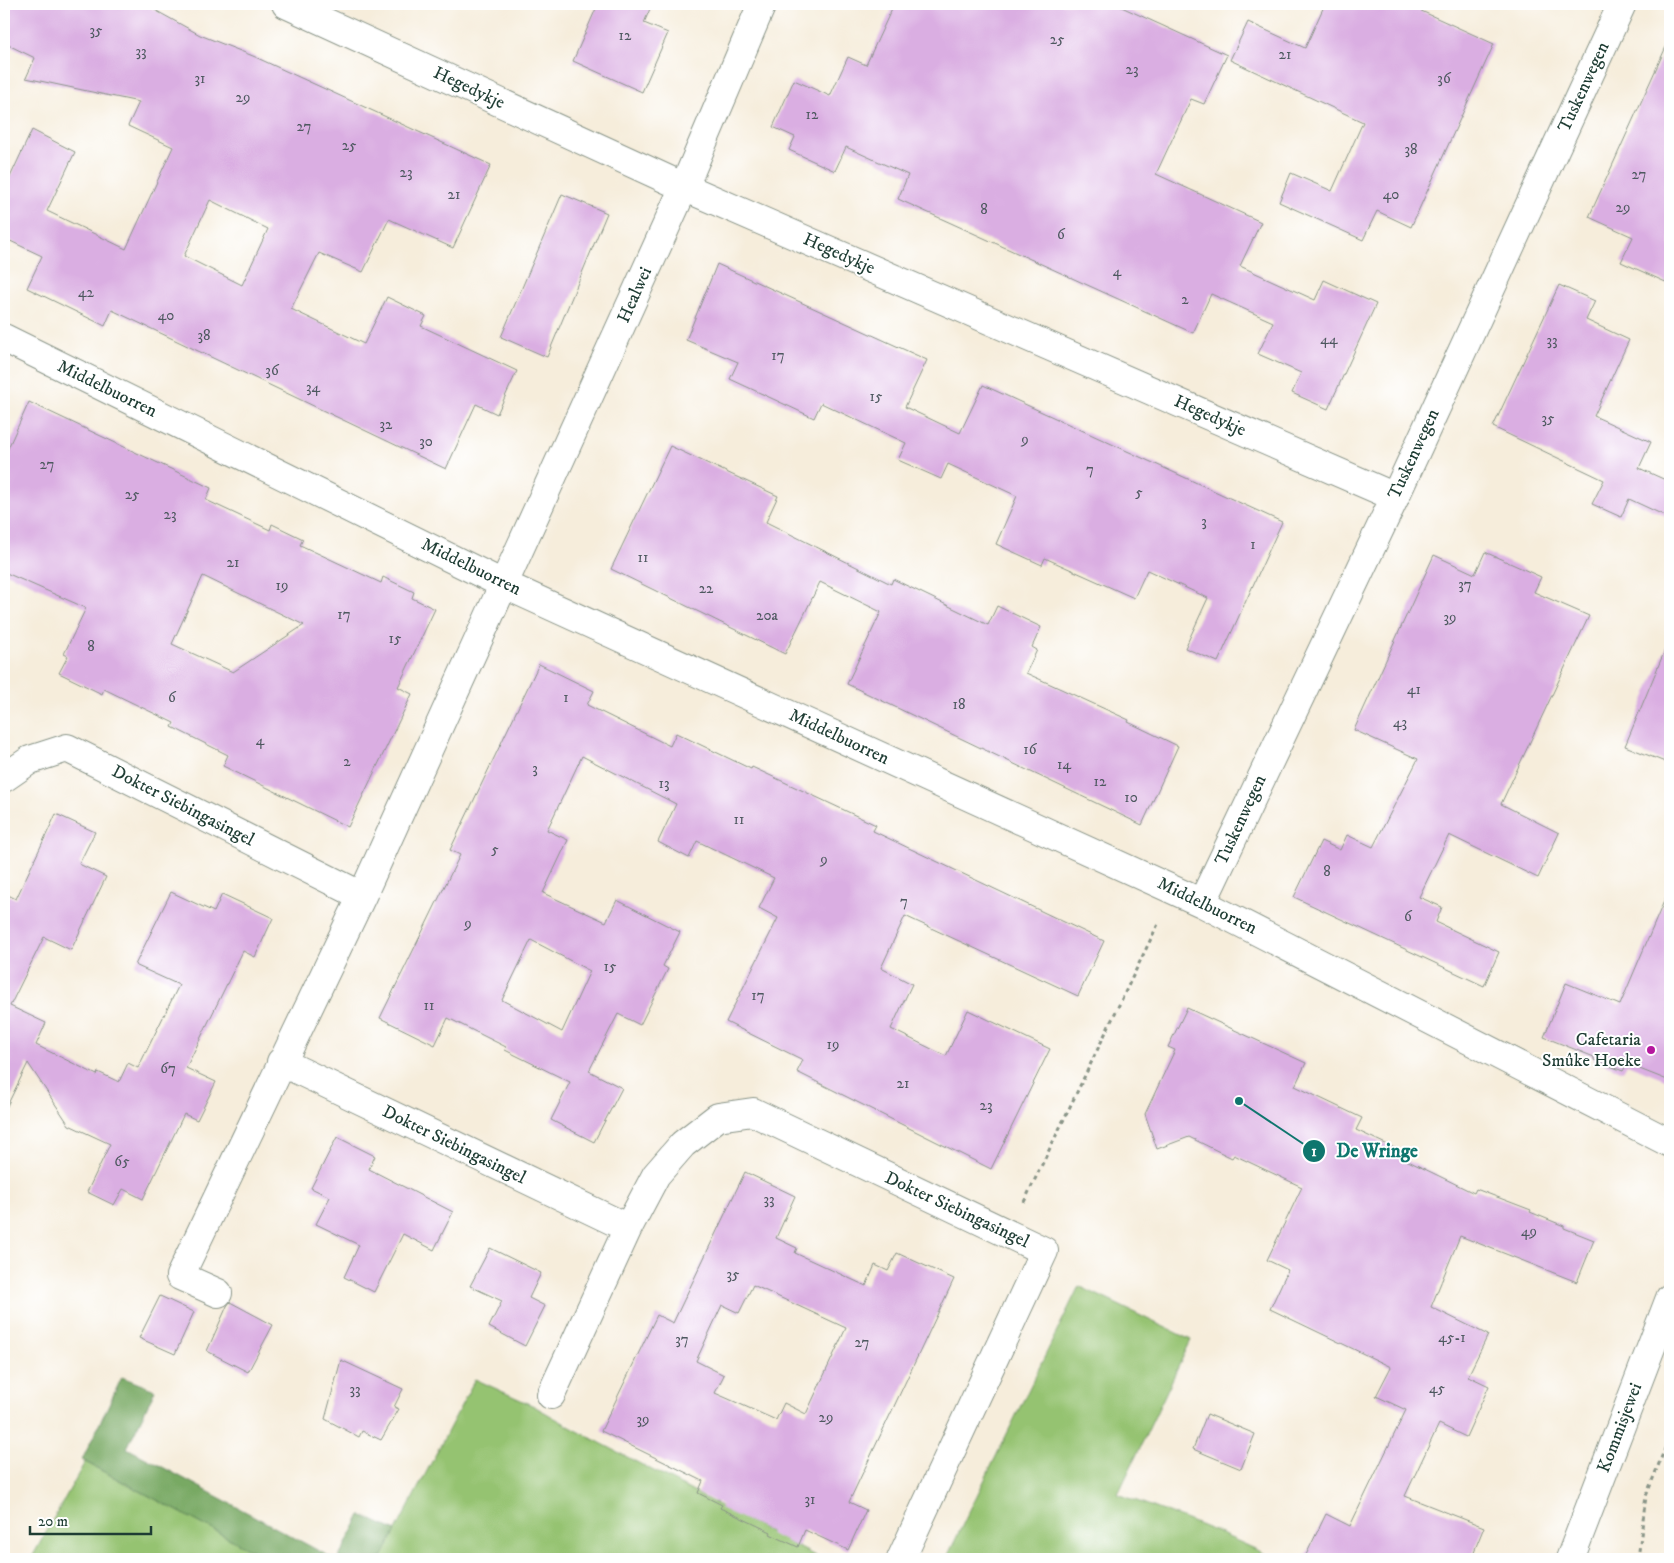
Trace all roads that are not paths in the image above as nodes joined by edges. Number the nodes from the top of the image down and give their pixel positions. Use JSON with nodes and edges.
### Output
{"nodes":[{"id":1,"x":286,"y":4,"type":"edge"},
{"id":2,"x":762,"y":4,"type":"edge"},
{"id":3,"x":1622,"y":4,"type":"edge"},
{"id":4,"x":684,"y":187,"type":"junction"},
{"id":5,"x":4,"y":338,"type":"edge"},
{"id":6,"x":1395,"y":497,"type":"junction"},
{"id":7,"x":503,"y":584,"type":"junction"},
{"id":8,"x":4,"y":778,"type":"edge"},
{"id":9,"x":362,"y":896,"type":"junction"},
{"id":10,"x":1202,"y":903,"type":"junction"},
{"id":11,"x":281,"y":1062,"type":"junction"},
{"id":12,"x":1670,"y":1143,"type":"edge"},
{"id":13,"x":628,"y":1228,"type":"junction"},
{"id":14,"x":218,"y":1293,"type":"dead end"},
{"id":15,"x":1670,"y":1298,"type":"edge"},
{"id":16,"x":550,"y":1395,"type":"dead end"},
{"id":17,"x":901,"y":1559,"type":"edge"},
{"id":18,"x":1570,"y":1559,"type":"edge"}],
"edges":[{"from":1,"to":4,"type":"street","name":"Hegedykje"},
{"from":2,"to":4,"type":"street","name":"Healwei"},
{"from":3,"to":6,"type":"street","name":"Tuskenwegen"},
{"from":4,"to":6,"type":"street","name":"Hegedykje"},
{"from":4,"to":7,"type":"street","name":"Healwei"},
{"from":5,"to":7,"type":"street","name":"Middelbuorren"},
{"from":6,"to":10,"type":"street","name":"Tuskenwegen"},
{"from":7,"to":9,"type":"street"},
{"from":7,"to":10,"type":"street","name":"Middelbuorren"},
{"from":8,"to":9,"type":"street","name":"Dokter Siebingasingel"},
{"from":9,"to":11,"type":"street"},
{"from":10,"to":12,"type":"street","name":"Middelbuorren"},
{"from":11,"to":13,"type":"street","name":"Dokter Siebingasingel"},
{"from":11,"to":14,"type":"street"},
{"from":13,"to":16,"type":"street","name":"Dokter Siebingasingel"},
{"from":13,"to":17,"type":"street","name":"Dokter Siebingasingel"},
{"from":15,"to":18,"type":"street","name":"Kommisjewei"}]}
